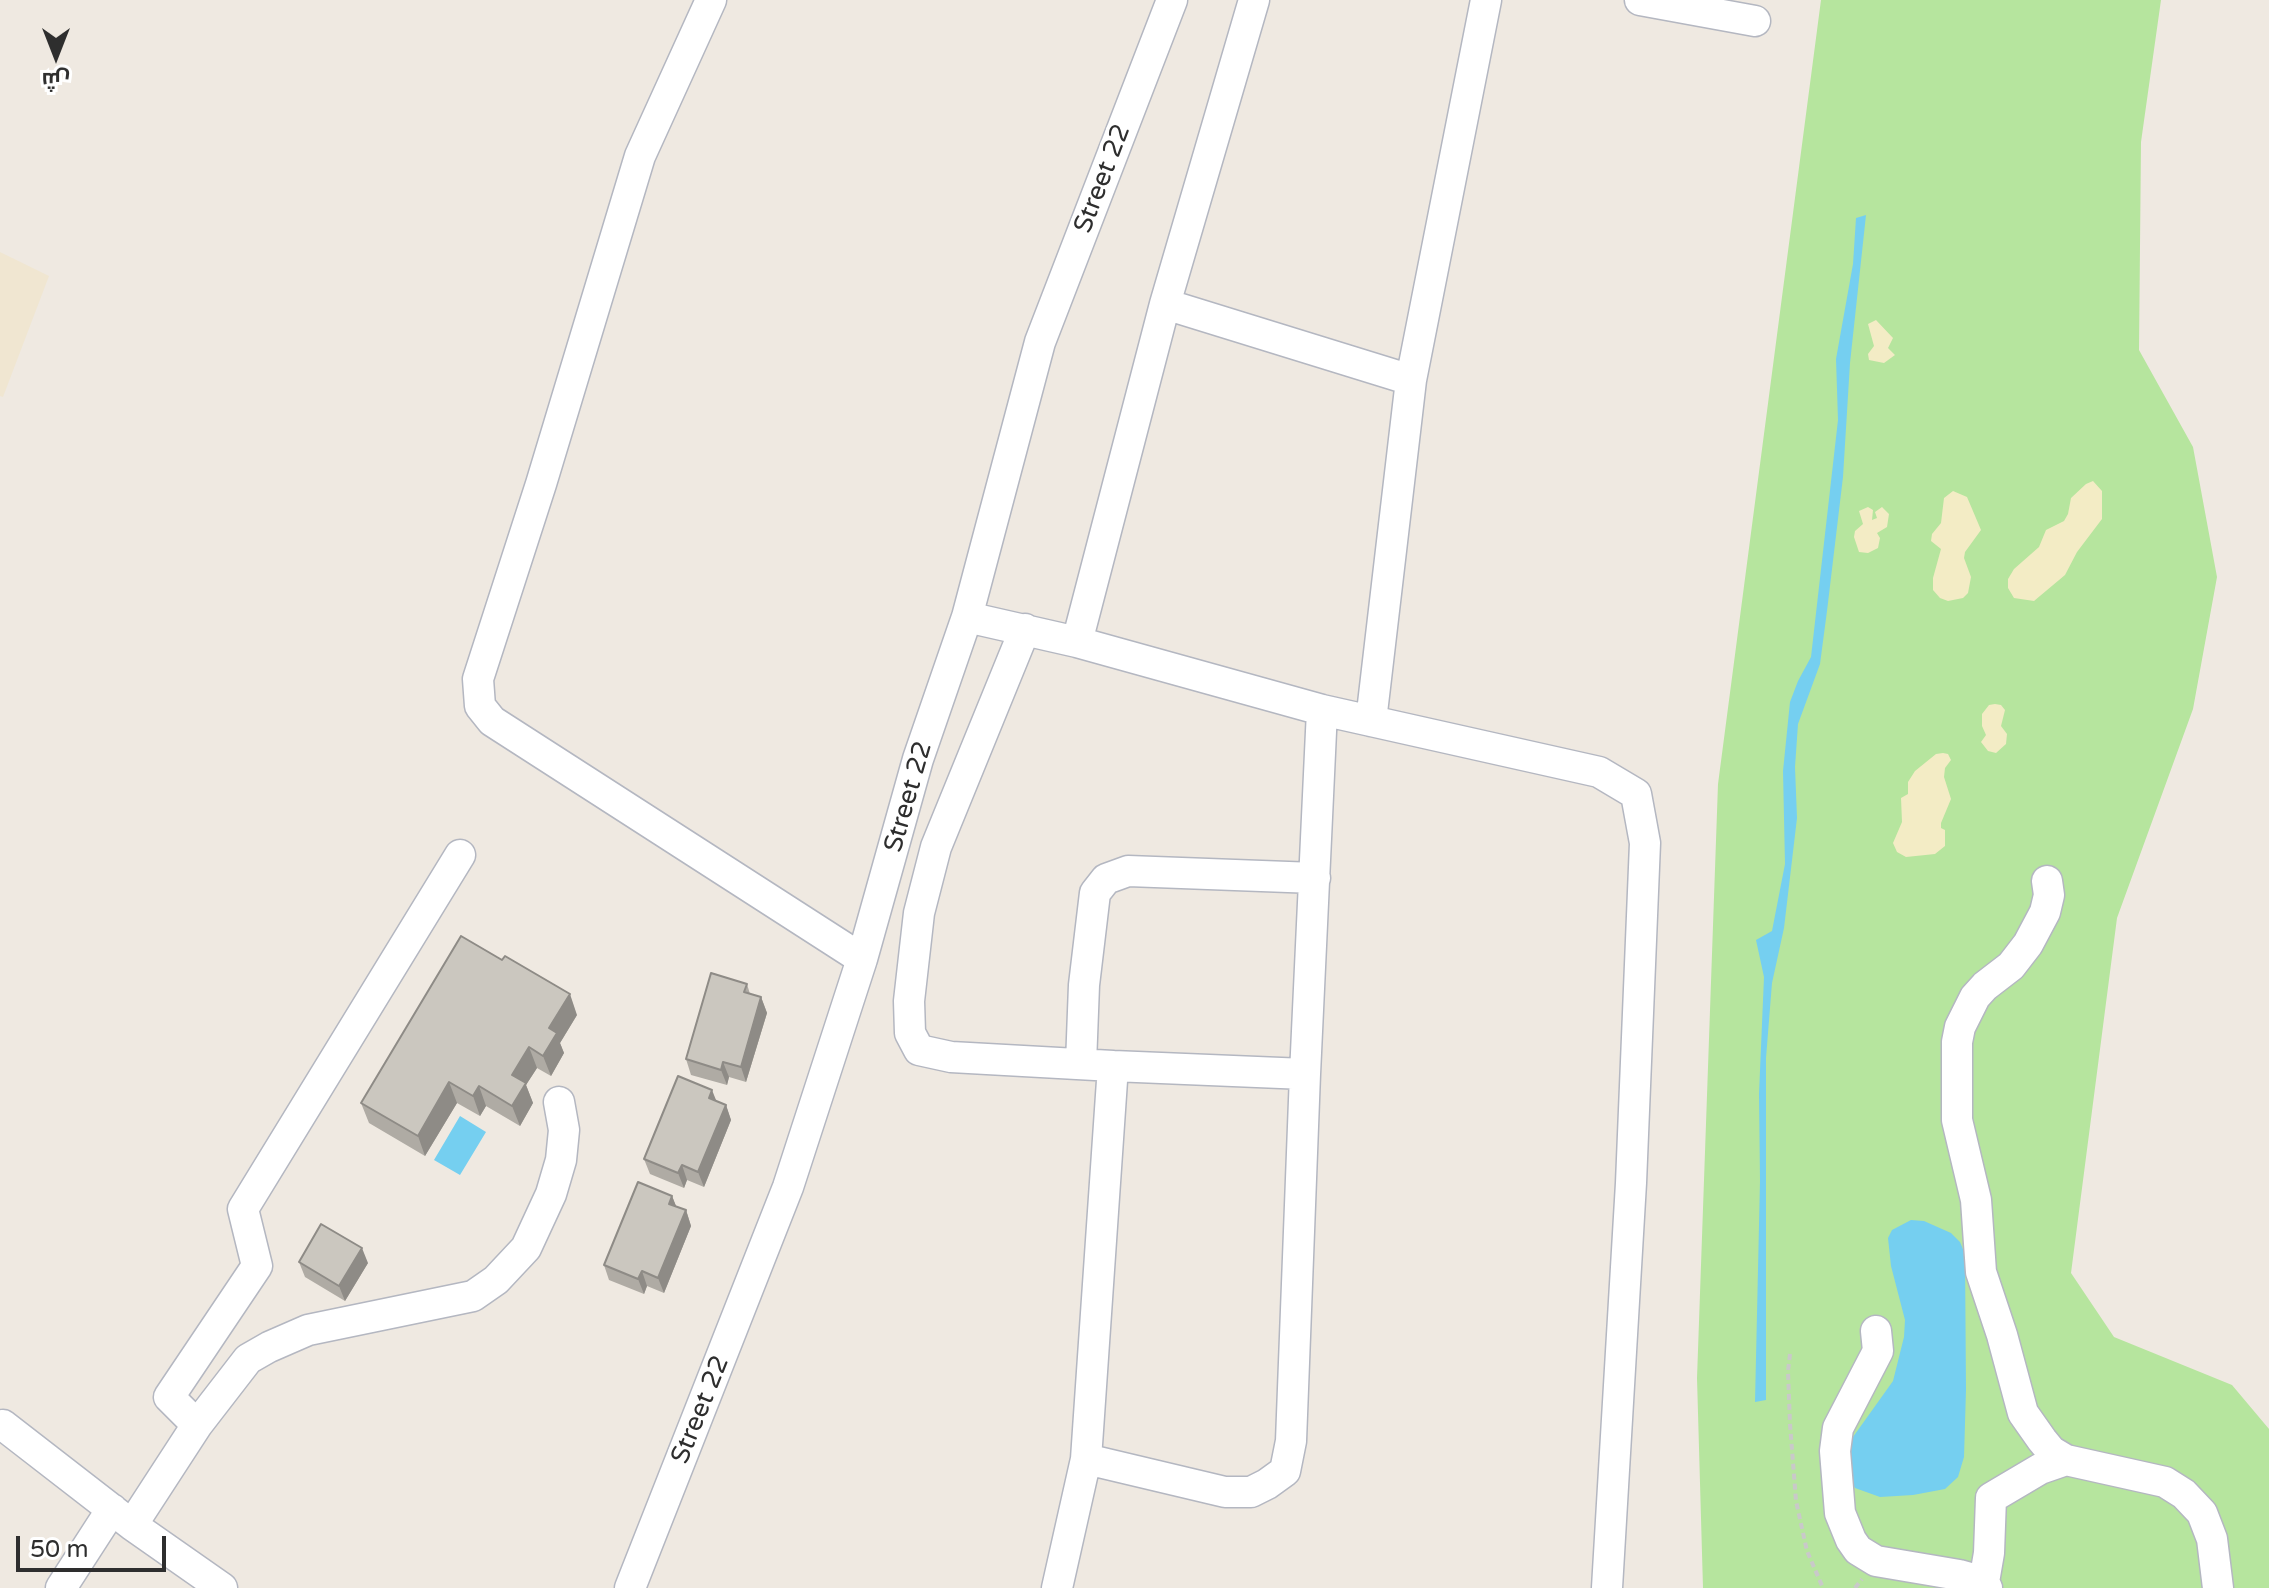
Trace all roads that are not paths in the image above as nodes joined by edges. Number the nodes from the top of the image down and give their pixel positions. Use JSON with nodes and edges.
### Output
{"nodes":[{"id":1,"x":711,"y":0,"type":"edge"},
{"id":2,"x":1172,"y":0,"type":"edge"},
{"id":3,"x":1254,"y":0,"type":"edge"},
{"id":4,"x":1486,"y":0,"type":"edge"},
{"id":5,"x":1640,"y":0,"type":"edge"},
{"id":6,"x":1755,"y":21,"type":"dead end"},
{"id":7,"x":1165,"y":304,"type":"junction"},
{"id":8,"x":1411,"y":380,"type":"junction"},
{"id":9,"x":967,"y":617,"type":"junction"},
{"id":10,"x":1025,"y":629,"type":"junction"},
{"id":11,"x":1077,"y":642,"type":"junction"},
{"id":12,"x":1322,"y":710,"type":"junction"},
{"id":13,"x":1371,"y":721,"type":"junction"},
{"id":14,"x":460,"y":855,"type":"dead end"},
{"id":15,"x":1315,"y":878,"type":"junction"},
{"id":16,"x":2047,"y":881,"type":"dead end"},
{"id":17,"x":862,"y":959,"type":"junction"},
{"id":18,"x":1081,"y":1064,"type":"junction"},
{"id":19,"x":1113,"y":1066,"type":"junction"},
{"id":20,"x":1305,"y":1074,"type":"junction"},
{"id":21,"x":559,"y":1102,"type":"dead end"},
{"id":22,"x":1876,"y":1331,"type":"dead end"},
{"id":23,"x":3,"y":1425,"type":"dead end"},
{"id":24,"x":197,"y":1425,"type":"junction"},
{"id":25,"x":1086,"y":1459,"type":"junction"},
{"id":26,"x":2066,"y":1460,"type":"junction"},
{"id":27,"x":122,"y":1517,"type":"junction"},
{"id":28,"x":1986,"y":1585,"type":"edge"},
{"id":29,"x":61,"y":1588,"type":"edge"},
{"id":30,"x":222,"y":1588,"type":"edge"},
{"id":31,"x":630,"y":1588,"type":"edge"},
{"id":32,"x":1057,"y":1588,"type":"edge"},
{"id":33,"x":1607,"y":1588,"type":"edge"},
{"id":34,"x":2218,"y":1588,"type":"edge"}],
"edges":[{"from":1,"to":17,"type":"street"},
{"from":2,"to":9,"type":"street","name":"Street 22"},
{"from":3,"to":7,"type":"street"},
{"from":4,"to":8,"type":"street"},
{"from":5,"to":6,"type":"street"},
{"from":7,"to":8,"type":"street"},
{"from":7,"to":11,"type":"street"},
{"from":8,"to":13,"type":"street"},
{"from":9,"to":10,"type":"street"},
{"from":9,"to":17,"type":"street","name":"Street 22"},
{"from":10,"to":11,"type":"street"},
{"from":10,"to":18,"type":"street"},
{"from":11,"to":12,"type":"street"},
{"from":12,"to":13,"type":"street"},
{"from":12,"to":15,"type":"street"},
{"from":13,"to":33,"type":"street"},
{"from":14,"to":24,"type":"street"},
{"from":15,"to":18,"type":"street"},
{"from":15,"to":20,"type":"street"},
{"from":16,"to":26,"type":"street"},
{"from":17,"to":31,"type":"street","name":"Street 22"},
{"from":18,"to":19,"type":"street"},
{"from":19,"to":20,"type":"street"},
{"from":19,"to":25,"type":"street"},
{"from":20,"to":25,"type":"street"},
{"from":21,"to":24,"type":"street"},
{"from":22,"to":28,"type":"street"},
{"from":23,"to":27,"type":"street"},
{"from":24,"to":27,"type":"street"},
{"from":25,"to":32,"type":"street"},
{"from":26,"to":28,"type":"street"},
{"from":26,"to":34,"type":"street"},
{"from":27,"to":29,"type":"street"},
{"from":27,"to":30,"type":"street"}]}
